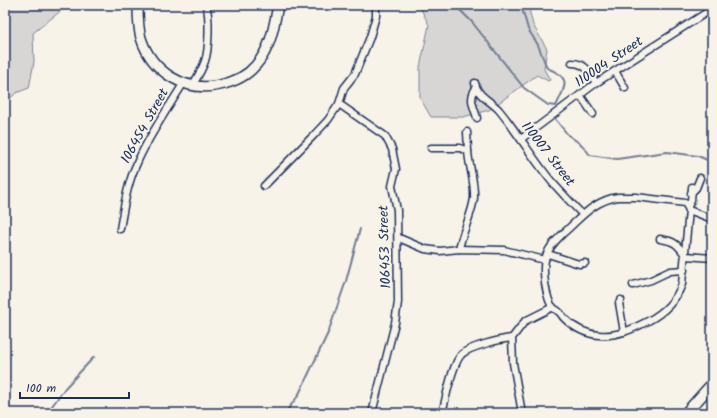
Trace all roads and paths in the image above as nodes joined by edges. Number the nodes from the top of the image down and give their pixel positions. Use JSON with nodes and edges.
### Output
{"nodes":[{"id":1,"x":138,"y":5,"type":"edge"},
{"id":2,"x":206,"y":5,"type":"edge"},
{"id":3,"x":278,"y":5,"type":"edge"},
{"id":4,"x":376,"y":5,"type":"edge"},
{"id":5,"x":712,"y":9,"type":"edge"},
{"id":6,"x":572,"y":63,"type":"dead end"},
{"id":7,"x":615,"y":71,"type":"junction"},
{"id":8,"x":596,"y":84,"type":"junction"},
{"id":9,"x":188,"y":85,"type":"junction"},
{"id":10,"x":625,"y":88,"type":"dead end"},
{"id":11,"x":580,"y":95,"type":"junction"},
{"id":12,"x":339,"y":104,"type":"junction"},
{"id":13,"x":593,"y":114,"type":"dead end"},
{"id":14,"x":477,"y":118,"type":"dead end"},
{"id":15,"x":467,"y":132,"type":"dead end"},
{"id":16,"x":522,"y":139,"type":"junction"},
{"id":17,"x":431,"y":148,"type":"dead end"},
{"id":18,"x":468,"y":151,"type":"junction"},
{"id":19,"x":700,"y":178,"type":"dead end"},
{"id":20,"x":264,"y":186,"type":"dead end"},
{"id":21,"x":688,"y":208,"type":"junction"},
{"id":22,"x":582,"y":214,"type":"junction"},
{"id":23,"x":712,"y":219,"type":"edge"},
{"id":24,"x":120,"y":229,"type":"dead end"},
{"id":25,"x":399,"y":238,"type":"junction"},
{"id":26,"x":660,"y":239,"type":"dead end"},
{"id":27,"x":459,"y":249,"type":"junction"},
{"id":28,"x":686,"y":256,"type":"junction"},
{"id":29,"x":546,"y":257,"type":"junction"},
{"id":30,"x":712,"y":258,"type":"edge"},
{"id":31,"x":585,"y":263,"type":"dead end"},
{"id":32,"x":684,"y":270,"type":"junction"},
{"id":33,"x":632,"y":285,"type":"dead end"},
{"id":34,"x":621,"y":300,"type":"dead end"},
{"id":35,"x":553,"y":307,"type":"junction"},
{"id":36,"x":624,"y":332,"type":"junction"},
{"id":37,"x":512,"y":338,"type":"junction"},
{"id":38,"x":712,"y":384,"type":"edge"},
{"id":39,"x":372,"y":413,"type":"edge"},
{"id":40,"x":442,"y":413,"type":"edge"},
{"id":41,"x":522,"y":413,"type":"edge"},
{"id":42,"x":686,"y":413,"type":"edge"}],
"edges":[{"from":1,"to":9,"type":"street"},
{"from":2,"to":9,"type":"street","name":"106454 Street"},
{"from":3,"to":9,"type":"street"},
{"from":4,"to":12,"type":"street"},
{"from":5,"to":7,"type":"street","name":"110004 Street"},
{"from":6,"to":8,"type":"street"},
{"from":7,"to":8,"type":"street","name":"110004 Street"},
{"from":7,"to":10,"type":"street"},
{"from":8,"to":11,"type":"street","name":"110004 Street"},
{"from":9,"to":24,"type":"street","name":"106454 Street"},
{"from":11,"to":13,"type":"street"},
{"from":11,"to":16,"type":"street","name":"110004 Street"},
{"from":12,"to":20,"type":"street"},
{"from":12,"to":25,"type":"street","name":"106453 Street"},
{"from":14,"to":16,"type":"street","name":"110007 Street"},
{"from":15,"to":18,"type":"street"},
{"from":16,"to":22,"type":"street","name":"110007 Street"},
{"from":17,"to":18,"type":"street"},
{"from":18,"to":27,"type":"street"},
{"from":19,"to":21,"type":"street"},
{"from":21,"to":22,"type":"street"},
{"from":21,"to":23,"type":"street"},
{"from":21,"to":28,"type":"street"},
{"from":22,"to":29,"type":"street"},
{"from":25,"to":27,"type":"street"},
{"from":25,"to":39,"type":"street","name":"106453 Street"},
{"from":26,"to":28,"type":"street"},
{"from":27,"to":29,"type":"street"},
{"from":28,"to":30,"type":"street"},
{"from":28,"to":32,"type":"street"},
{"from":29,"to":31,"type":"street"},
{"from":29,"to":35,"type":"street"},
{"from":32,"to":33,"type":"street"},
{"from":32,"to":36,"type":"street"},
{"from":34,"to":36,"type":"street"},
{"from":35,"to":36,"type":"street"},
{"from":35,"to":37,"type":"street"},
{"from":37,"to":40,"type":"street"},
{"from":37,"to":41,"type":"street"},
{"from":38,"to":42,"type":"main road"}]}
